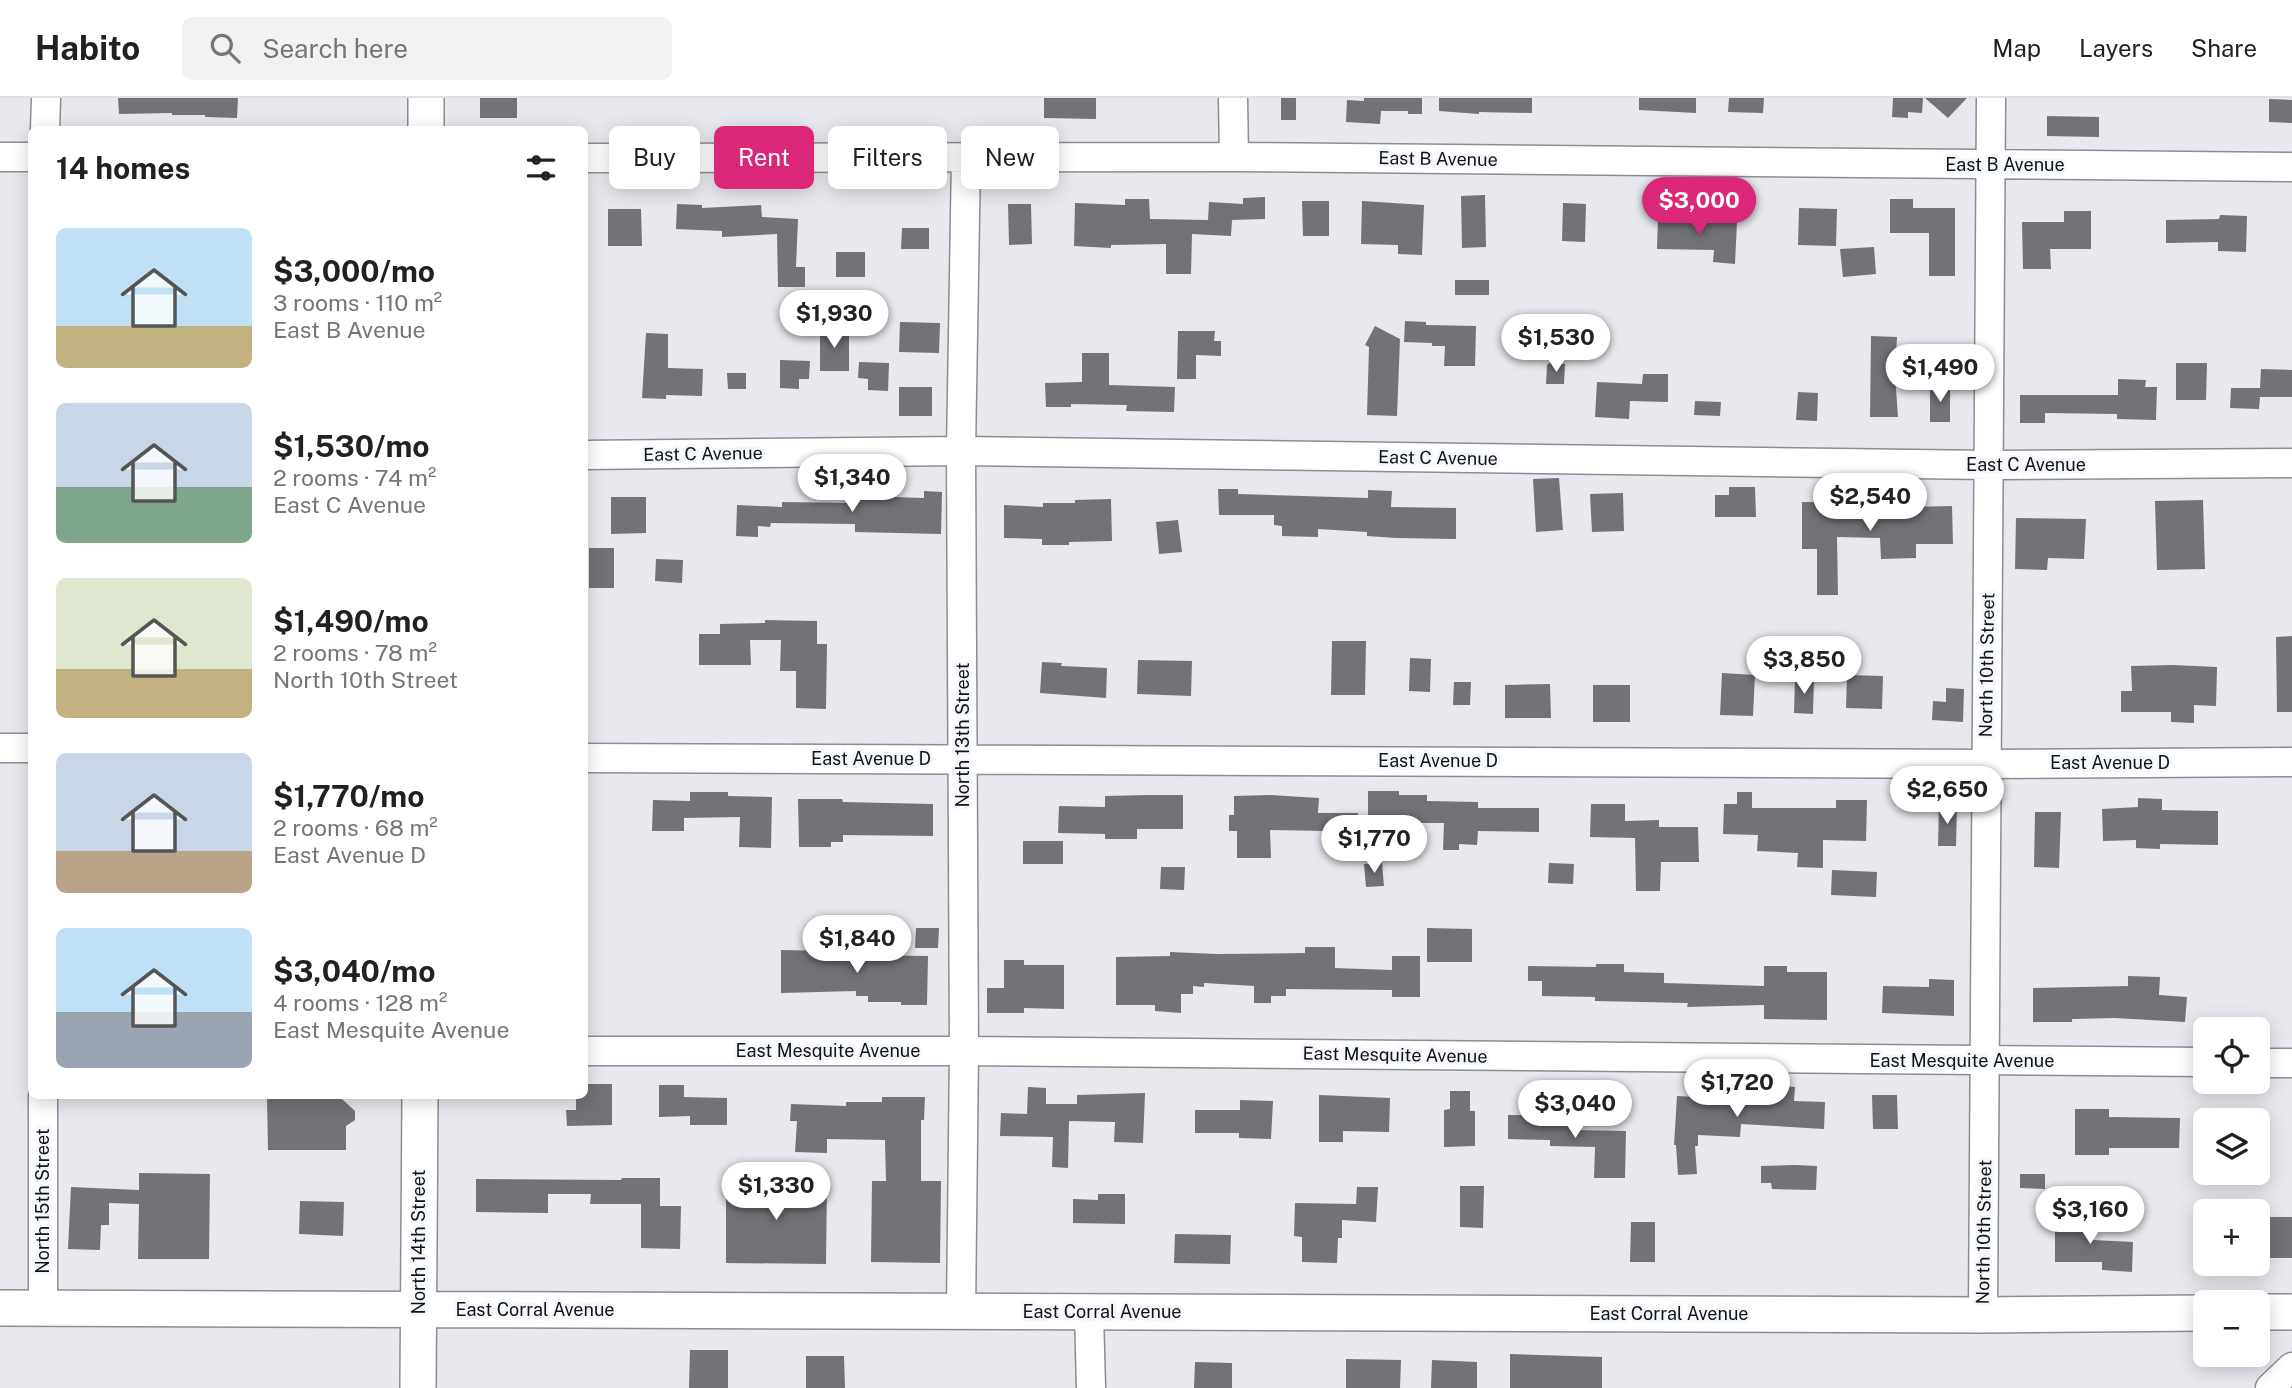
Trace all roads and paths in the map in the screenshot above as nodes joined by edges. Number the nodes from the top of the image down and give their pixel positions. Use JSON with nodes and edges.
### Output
{"nodes":[{"id":1,"x":46,"y":98,"type":"edge"},
{"id":2,"x":426,"y":98,"type":"edge"},
{"id":3,"x":1233,"y":98,"type":"edge"},
{"id":4,"x":1992,"y":98,"type":"edge"},
{"id":5,"x":45,"y":126,"type":"edge"},
{"id":6,"x":426,"y":126,"type":"edge"},
{"id":7,"x":0,"y":157,"type":"edge"},
{"id":8,"x":28,"y":157,"type":"edge"},
{"id":9,"x":1234,"y":157,"type":"junction"},
{"id":10,"x":588,"y":158,"type":"edge"},
{"id":11,"x":961,"y":158,"type":"edge"},
{"id":12,"x":1059,"y":158,"type":"edge"},
{"id":13,"x":1991,"y":165,"type":"junction"},
{"id":14,"x":2292,"y":167,"type":"edge"},
{"id":15,"x":965,"y":189,"type":"edge"},
{"id":16,"x":961,"y":451,"type":"junction"},
{"id":17,"x":588,"y":455,"type":"edge"},
{"id":18,"x":2292,"y":463,"type":"edge"},
{"id":19,"x":1989,"y":465,"type":"junction"},
{"id":20,"x":0,"y":748,"type":"edge"},
{"id":21,"x":28,"y":748,"type":"edge"},
{"id":22,"x":588,"y":758,"type":"edge"},
{"id":23,"x":963,"y":759,"type":"junction"},
{"id":24,"x":2292,"y":762,"type":"edge"},
{"id":25,"x":1986,"y":764,"type":"junction"},
{"id":26,"x":588,"y":1051,"type":"edge"},
{"id":27,"x":964,"y":1051,"type":"junction"},
{"id":28,"x":1986,"y":1062,"type":"junction"},
{"id":29,"x":2193,"y":1062,"type":"edge"},
{"id":30,"x":2270,"y":1063,"type":"edge"},
{"id":31,"x":2292,"y":1063,"type":"edge"},
{"id":32,"x":43,"y":1099,"type":"edge"},
{"id":33,"x":419,"y":1099,"type":"edge"},
{"id":34,"x":43,"y":1307,"type":"junction"},
{"id":35,"x":0,"y":1308,"type":"edge"},
{"id":36,"x":419,"y":1310,"type":"junction"},
{"id":37,"x":961,"y":1312,"type":"junction"},
{"id":38,"x":1089,"y":1312,"type":"junction"},
{"id":39,"x":2270,"y":1312,"type":"edge"},
{"id":40,"x":2292,"y":1312,"type":"edge"},
{"id":41,"x":2193,"y":1313,"type":"edge"},
{"id":42,"x":1983,"y":1315,"type":"junction"},
{"id":43,"x":2292,"y":1367,"type":"edge"},
{"id":44,"x":418,"y":1388,"type":"edge"},
{"id":45,"x":1091,"y":1388,"type":"edge"},
{"id":46,"x":2270,"y":1388,"type":"edge"}],
"edges":[{"from":1,"to":5,"type":"street"},
{"from":2,"to":6,"type":"main road"},
{"from":3,"to":9,"type":"street"},
{"from":4,"to":13,"type":"street","name":"North 10th Street"},
{"from":7,"to":8,"type":"street"},
{"from":9,"to":12,"type":"street","name":"East B Avenue"},
{"from":9,"to":13,"type":"street","name":"East B Avenue"},
{"from":10,"to":11,"type":"street","name":"East B Avenue"},
{"from":13,"to":14,"type":"street","name":"East B Avenue"},
{"from":13,"to":19,"type":"street","name":"North 10th Street"},
{"from":15,"to":16,"type":"street","name":"North 13th Street"},
{"from":16,"to":17,"type":"street","name":"East C Avenue"},
{"from":16,"to":19,"type":"street","name":"East C Avenue"},
{"from":16,"to":23,"type":"street","name":"North 13th Street"},
{"from":18,"to":19,"type":"street","name":"East C Avenue"},
{"from":19,"to":25,"type":"street","name":"North 10th Street"},
{"from":20,"to":21,"type":"street"},
{"from":22,"to":23,"type":"street","name":"East Avenue D"},
{"from":23,"to":25,"type":"street","name":"East Avenue D"},
{"from":23,"to":27,"type":"street","name":"North 13th Street"},
{"from":24,"to":25,"type":"street","name":"East Avenue D"},
{"from":25,"to":28,"type":"street","name":"North 10th Street"},
{"from":26,"to":27,"type":"street","name":"East Mesquite Avenue"},
{"from":27,"to":28,"type":"street","name":"East Mesquite Avenue"},
{"from":27,"to":37,"type":"street","name":"North 13th Street"},
{"from":28,"to":29,"type":"street","name":"East Mesquite Avenue"},
{"from":28,"to":42,"type":"street","name":"North 10th Street"},
{"from":30,"to":31,"type":"street"},
{"from":32,"to":34,"type":"street","name":"North 15th Street"},
{"from":33,"to":36,"type":"main road","name":"North 14th Street"},
{"from":34,"to":35,"type":"main road","name":"East Corral Avenue"},
{"from":34,"to":36,"type":"main road","name":"East Corral Avenue"},
{"from":36,"to":37,"type":"main road","name":"East Corral Avenue"},
{"from":36,"to":44,"type":"main road","name":"North 14th Street"},
{"from":37,"to":38,"type":"main road","name":"East Corral Avenue"},
{"from":38,"to":42,"type":"main road","name":"East Corral Avenue"},
{"from":38,"to":45,"type":"street"},
{"from":39,"to":40,"type":"main road"},
{"from":41,"to":42,"type":"main road","name":"East Corral Avenue"},
{"from":43,"to":46,"type":"street"}]}
